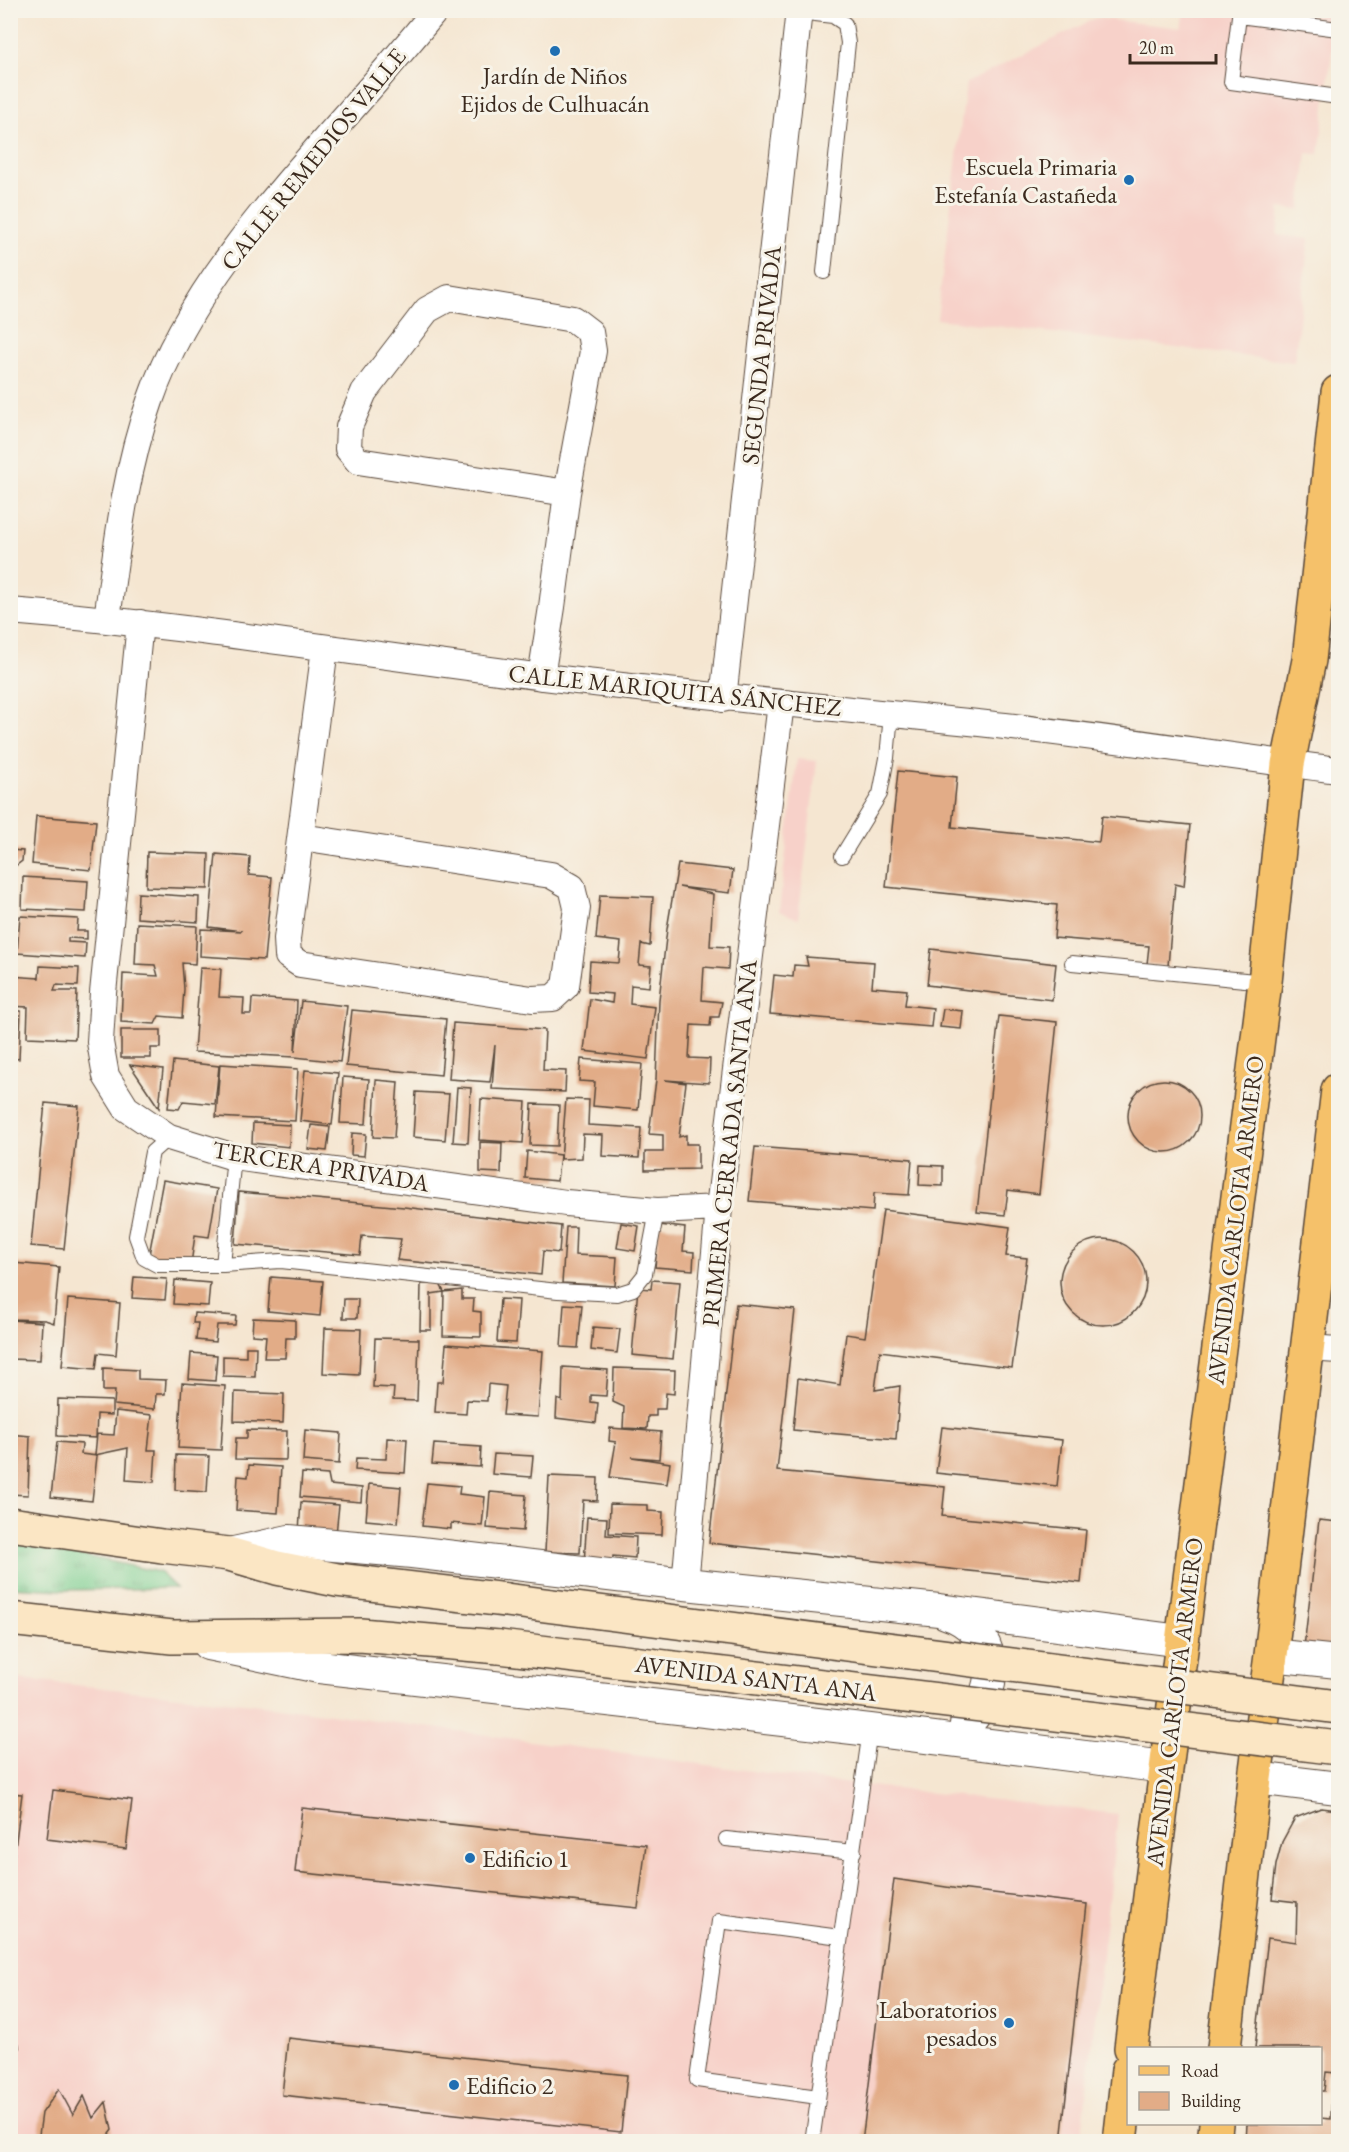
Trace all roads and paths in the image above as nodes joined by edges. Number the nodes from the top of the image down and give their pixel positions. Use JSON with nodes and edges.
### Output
{"nodes":[{"id":1,"x":436,"y":10,"type":"edge"},
{"id":2,"x":799,"y":11,"type":"edge"},
{"id":3,"x":1338,"y":29,"type":"edge"},
{"id":4,"x":1338,"y":97,"type":"edge"},
{"id":5,"x":824,"y":272,"type":"dead end"},
{"id":6,"x":1338,"y":393,"type":"edge"},
{"id":7,"x":567,"y":493,"type":"junction"},
{"id":8,"x":10,"y":611,"type":"edge"},
{"id":9,"x":107,"y":619,"type":"junction"},
{"id":10,"x":140,"y":623,"type":"junction"},
{"id":11,"x":325,"y":648,"type":"junction"},
{"id":12,"x":541,"y":676,"type":"junction"},
{"id":13,"x":723,"y":699,"type":"junction"},
{"id":14,"x":782,"y":703,"type":"junction"},
{"id":15,"x":891,"y":714,"type":"junction"},
{"id":16,"x":1288,"y":764,"type":"junction"},
{"id":17,"x":1338,"y":770,"type":"edge"},
{"id":18,"x":301,"y":837,"type":"junction"},
{"id":19,"x":842,"y":856,"type":"dead end"},
{"id":20,"x":1072,"y":963,"type":"dead end"},
{"id":21,"x":1265,"y":982,"type":"junction"},
{"id":22,"x":1338,"y":1090,"type":"edge"},
{"id":23,"x":169,"y":1137,"type":"junction"},
{"id":24,"x":234,"y":1157,"type":"junction"},
{"id":25,"x":719,"y":1208,"type":"junction"},
{"id":26,"x":657,"y":1211,"type":"junction"},
{"id":27,"x":223,"y":1265,"type":"junction"},
{"id":28,"x":1323,"y":1349,"type":"edge"},
{"id":29,"x":10,"y":1524,"type":"edge"},
{"id":30,"x":229,"y":1554,"type":"junction"},
{"id":31,"x":685,"y":1584,"type":"junction"},
{"id":32,"x":939,"y":1610,"type":"junction"},
{"id":33,"x":10,"y":1618,"type":"edge"},
{"id":34,"x":172,"y":1637,"type":"junction"},
{"id":35,"x":1181,"y":1641,"type":"junction"},
{"id":36,"x":1272,"y":1655,"type":"junction"},
{"id":37,"x":1338,"y":1662,"type":"edge"},
{"id":38,"x":1338,"y":1707,"type":"edge"},
{"id":39,"x":870,"y":1731,"type":"junction"},
{"id":40,"x":926,"y":1737,"type":"junction"},
{"id":41,"x":1338,"y":1748,"type":"edge"},
{"id":42,"x":1165,"y":1767,"type":"junction"},
{"id":43,"x":1255,"y":1778,"type":"junction"},
{"id":44,"x":1338,"y":1788,"type":"edge"},
{"id":45,"x":726,"y":1839,"type":"dead end"},
{"id":46,"x":854,"y":1852,"type":"junction"},
{"id":47,"x":840,"y":1937,"type":"junction"},
{"id":48,"x":10,"y":2046,"type":"edge"},
{"id":49,"x":1131,"y":2047,"type":"edge"},
{"id":50,"x":1224,"y":2047,"type":"edge"},
{"id":51,"x":10,"y":2067,"type":"edge"},
{"id":52,"x":1127,"y":2079,"type":"edge"},
{"id":53,"x":818,"y":2097,"type":"junction"},
{"id":54,"x":1216,"y":2125,"type":"edge"},
{"id":55,"x":812,"y":2142,"type":"edge"},
{"id":56,"x":1120,"y":2142,"type":"edge"},
{"id":57,"x":1214,"y":2142,"type":"edge"}],
"edges":[{"from":1,"to":9,"type":"street","name":"CALLE REMEDIOS VALLE"},
{"from":2,"to":5,"type":"lane"},
{"from":2,"to":13,"type":"street","name":"SEGUNDA PRIVADA"},
{"from":3,"to":4,"type":"lane"},
{"from":6,"to":16,"type":"main road","name":"AVENIDA CARLOTA ARMERO"},
{"from":7,"to":7,"type":"street"},
{"from":7,"to":12,"type":"street"},
{"from":8,"to":9,"type":"street","name":"CALLE MARIQUITA SÁNCHEZ"},
{"from":9,"to":10,"type":"street","name":"CALLE MARIQUITA SÁNCHEZ"},
{"from":10,"to":11,"type":"street","name":"CALLE MARIQUITA SÁNCHEZ"},
{"from":10,"to":23,"type":"street","name":"TERCERA PRIVADA"},
{"from":11,"to":12,"type":"street","name":"CALLE MARIQUITA SÁNCHEZ"},
{"from":11,"to":18,"type":"street"},
{"from":12,"to":13,"type":"street","name":"CALLE MARIQUITA SÁNCHEZ"},
{"from":13,"to":14,"type":"street","name":"CALLE MARIQUITA SÁNCHEZ"},
{"from":14,"to":15,"type":"street","name":"CALLE MARIQUITA SÁNCHEZ"},
{"from":14,"to":25,"type":"street","name":"PRIMERA CERRADA SANTA ANA"},
{"from":15,"to":16,"type":"street","name":"CALLE MARIQUITA SÁNCHEZ"},
{"from":15,"to":19,"type":"lane"},
{"from":16,"to":17,"type":"street","name":"CALLE MARIQUITA SÁNCHEZ"},
{"from":16,"to":21,"type":"main road","name":"AVENIDA CARLOTA ARMERO"},
{"from":18,"to":18,"type":"street"},
{"from":20,"to":21,"type":"lane"},
{"from":21,"to":35,"type":"main road","name":"AVENIDA CARLOTA ARMERO"},
{"from":22,"to":28,"type":"main road"},
{"from":23,"to":24,"type":"street","name":"TERCERA PRIVADA"},
{"from":23,"to":27,"type":"lane"},
{"from":24,"to":26,"type":"street","name":"TERCERA PRIVADA"},
{"from":24,"to":27,"type":"lane"},
{"from":25,"to":26,"type":"street","name":"TERCERA PRIVADA"},
{"from":25,"to":31,"type":"street","name":"PRIMERA CERRADA SANTA ANA"},
{"from":26,"to":27,"type":"lane"},
{"from":28,"to":36,"type":"main road"},
{"from":29,"to":30,"type":"main road","name":"AVENIDA SANTA ANA"},
{"from":30,"to":31,"type":"street","name":"AVENIDA SANTA ANA"},
{"from":30,"to":38,"type":"main road","name":"AVENIDA SANTA ANA","bridge":true},
{"from":31,"to":32,"type":"street","name":"AVENIDA SANTA ANA"},
{"from":32,"to":35,"type":"street","name":"AVENIDA SANTA ANA"},
{"from":32,"to":40,"type":"street"},
{"from":33,"to":34,"type":"main road","name":"AVENIDA SANTA ANA"},
{"from":34,"to":39,"type":"street","name":"AVENIDA SANTA ANA"},
{"from":34,"to":41,"type":"main road","name":"AVENIDA SANTA ANA","bridge":true},
{"from":35,"to":42,"type":"main road","name":"AVENIDA CARLOTA ARMERO"},
{"from":36,"to":37,"type":"street"},
{"from":36,"to":43,"type":"main road"},
{"from":39,"to":40,"type":"street","name":"AVENIDA SANTA ANA"},
{"from":39,"to":46,"type":"lane"},
{"from":40,"to":42,"type":"street","name":"AVENIDA SANTA ANA"},
{"from":42,"to":49,"type":"main road","name":"AVENIDA CARLOTA ARMERO"},
{"from":43,"to":44,"type":"street"},
{"from":43,"to":50,"type":"main road"},
{"from":45,"to":46,"type":"lane"},
{"from":46,"to":47,"type":"lane"},
{"from":47,"to":53,"type":"lane"},
{"from":47,"to":53,"type":"lane"},
{"from":48,"to":51,"type":"lane"},
{"from":52,"to":56,"type":"main road"},
{"from":53,"to":55,"type":"lane"},
{"from":54,"to":57,"type":"main road"}]}
